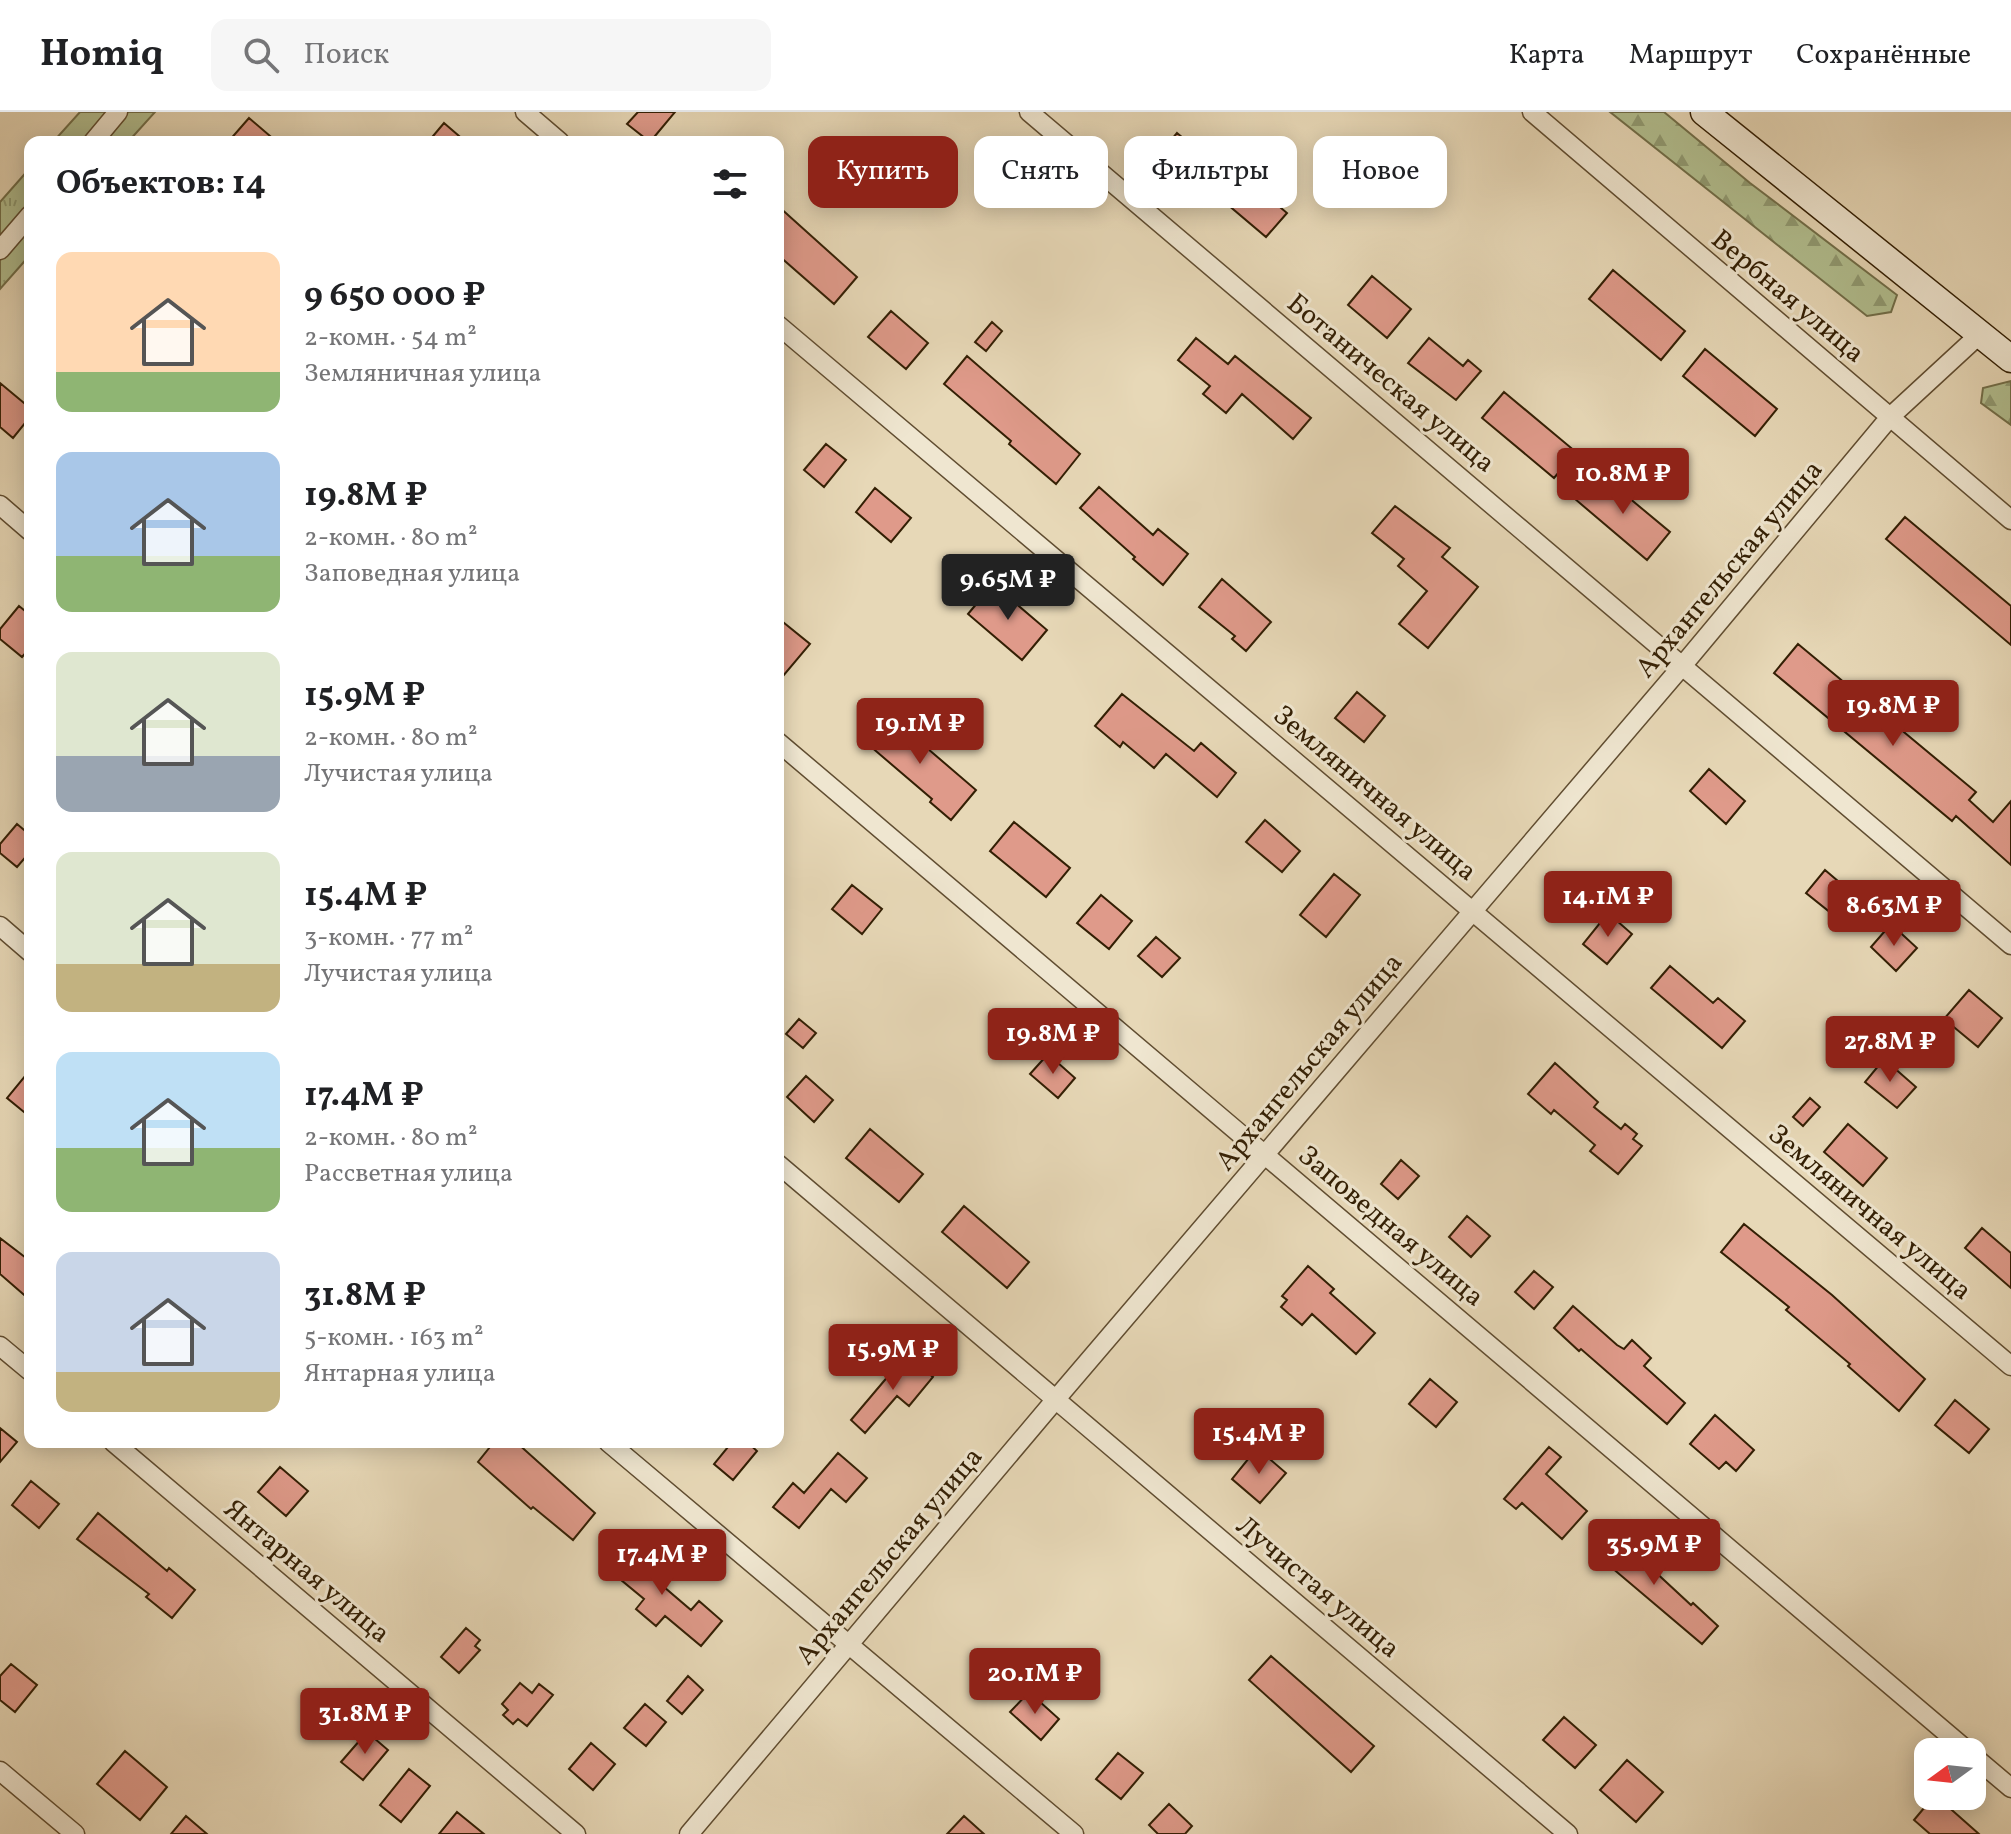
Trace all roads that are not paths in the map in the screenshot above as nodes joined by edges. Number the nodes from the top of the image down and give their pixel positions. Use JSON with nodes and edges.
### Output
{"nodes":[{"id":1,"x":118,"y":112,"type":"edge"},
{"id":2,"x":525,"y":112,"type":"edge"},
{"id":3,"x":1029,"y":112,"type":"edge"},
{"id":4,"x":1532,"y":112,"type":"edge"},
{"id":5,"x":1704,"y":112,"type":"edge"},
{"id":6,"x":98,"y":136,"type":"edge"},
{"id":7,"x":553,"y":136,"type":"edge"},
{"id":8,"x":24,"y":222,"type":"edge"},
{"id":9,"x":0,"y":250,"type":"edge"},
{"id":10,"x":784,"y":330,"type":"edge"},
{"id":11,"x":1980,"y":334,"type":"junction"},
{"id":12,"x":2011,"y":359,"type":"edge"},
{"id":13,"x":1890,"y":417,"type":"junction"},
{"id":14,"x":0,"y":505,"type":"edge"},
{"id":15,"x":2011,"y":520,"type":"edge"},
{"id":16,"x":24,"y":526,"type":"edge"},
{"id":17,"x":1683,"y":665,"type":"junction"},
{"id":18,"x":784,"y":747,"type":"edge"},
{"id":19,"x":1473,"y":910,"type":"junction"},
{"id":20,"x":0,"y":926,"type":"edge"},
{"id":21,"x":2011,"y":945,"type":"edge"},
{"id":22,"x":24,"y":947,"type":"edge"},
{"id":23,"x":1266,"y":1154,"type":"junction"},
{"id":24,"x":784,"y":1169,"type":"edge"},
{"id":25,"x":0,"y":1346,"type":"edge"},
{"id":26,"x":24,"y":1366,"type":"edge"},
{"id":27,"x":2011,"y":1366,"type":"edge"},
{"id":28,"x":1056,"y":1399,"type":"junction"},
{"id":29,"x":120,"y":1448,"type":"edge"},
{"id":30,"x":615,"y":1448,"type":"edge"},
{"id":31,"x":848,"y":1646,"type":"junction"},
{"id":32,"x":1952,"y":1738,"type":"edge"},
{"id":33,"x":1986,"y":1767,"type":"edge"},
{"id":34,"x":0,"y":1771,"type":"edge"},
{"id":35,"x":2011,"y":1788,"type":"edge"},
{"id":36,"x":75,"y":1834,"type":"edge"},
{"id":37,"x":576,"y":1834,"type":"edge"},
{"id":38,"x":689,"y":1834,"type":"edge"},
{"id":39,"x":1074,"y":1834,"type":"edge"},
{"id":40,"x":1568,"y":1834,"type":"edge"}],
"edges":[{"from":1,"to":6,"type":"street"},
{"from":2,"to":7,"type":"street"},
{"from":3,"to":17,"type":"street","name":"Ботаническая улица"},
{"from":4,"to":13,"type":"street","name":"Вербная улица"},
{"from":5,"to":11,"type":"street"},
{"from":8,"to":9,"type":"street"},
{"from":10,"to":19,"type":"street","name":"Земляничная улица"},
{"from":11,"to":12,"type":"street"},
{"from":11,"to":13,"type":"street","name":"Архангельская улица"},
{"from":13,"to":15,"type":"street","name":"Вербная улица"},
{"from":13,"to":17,"type":"street","name":"Архангельская улица"},
{"from":14,"to":16,"type":"street"},
{"from":17,"to":19,"type":"street","name":"Архангельская улица"},
{"from":17,"to":21,"type":"street","name":"Ботаническая улица"},
{"from":18,"to":23,"type":"street","name":"Заповедная улица"},
{"from":19,"to":23,"type":"street","name":"Архангельская улица"},
{"from":19,"to":27,"type":"street","name":"Земляничная улица"},
{"from":20,"to":22,"type":"street"},
{"from":23,"to":28,"type":"street","name":"Архангельская улица"},
{"from":23,"to":32,"type":"street","name":"Заповедная улица"},
{"from":24,"to":28,"type":"street","name":"Лучистая улица"},
{"from":25,"to":26,"type":"street"},
{"from":28,"to":31,"type":"street","name":"Архангельская улица"},
{"from":28,"to":40,"type":"street","name":"Лучистая улица"},
{"from":29,"to":37,"type":"street","name":"Янтарная улица"},
{"from":30,"to":31,"type":"street"},
{"from":31,"to":38,"type":"street","name":"Архангельская улица"},
{"from":31,"to":39,"type":"street"},
{"from":33,"to":35,"type":"street","name":"Заповедная улица"},
{"from":34,"to":36,"type":"street"}]}
